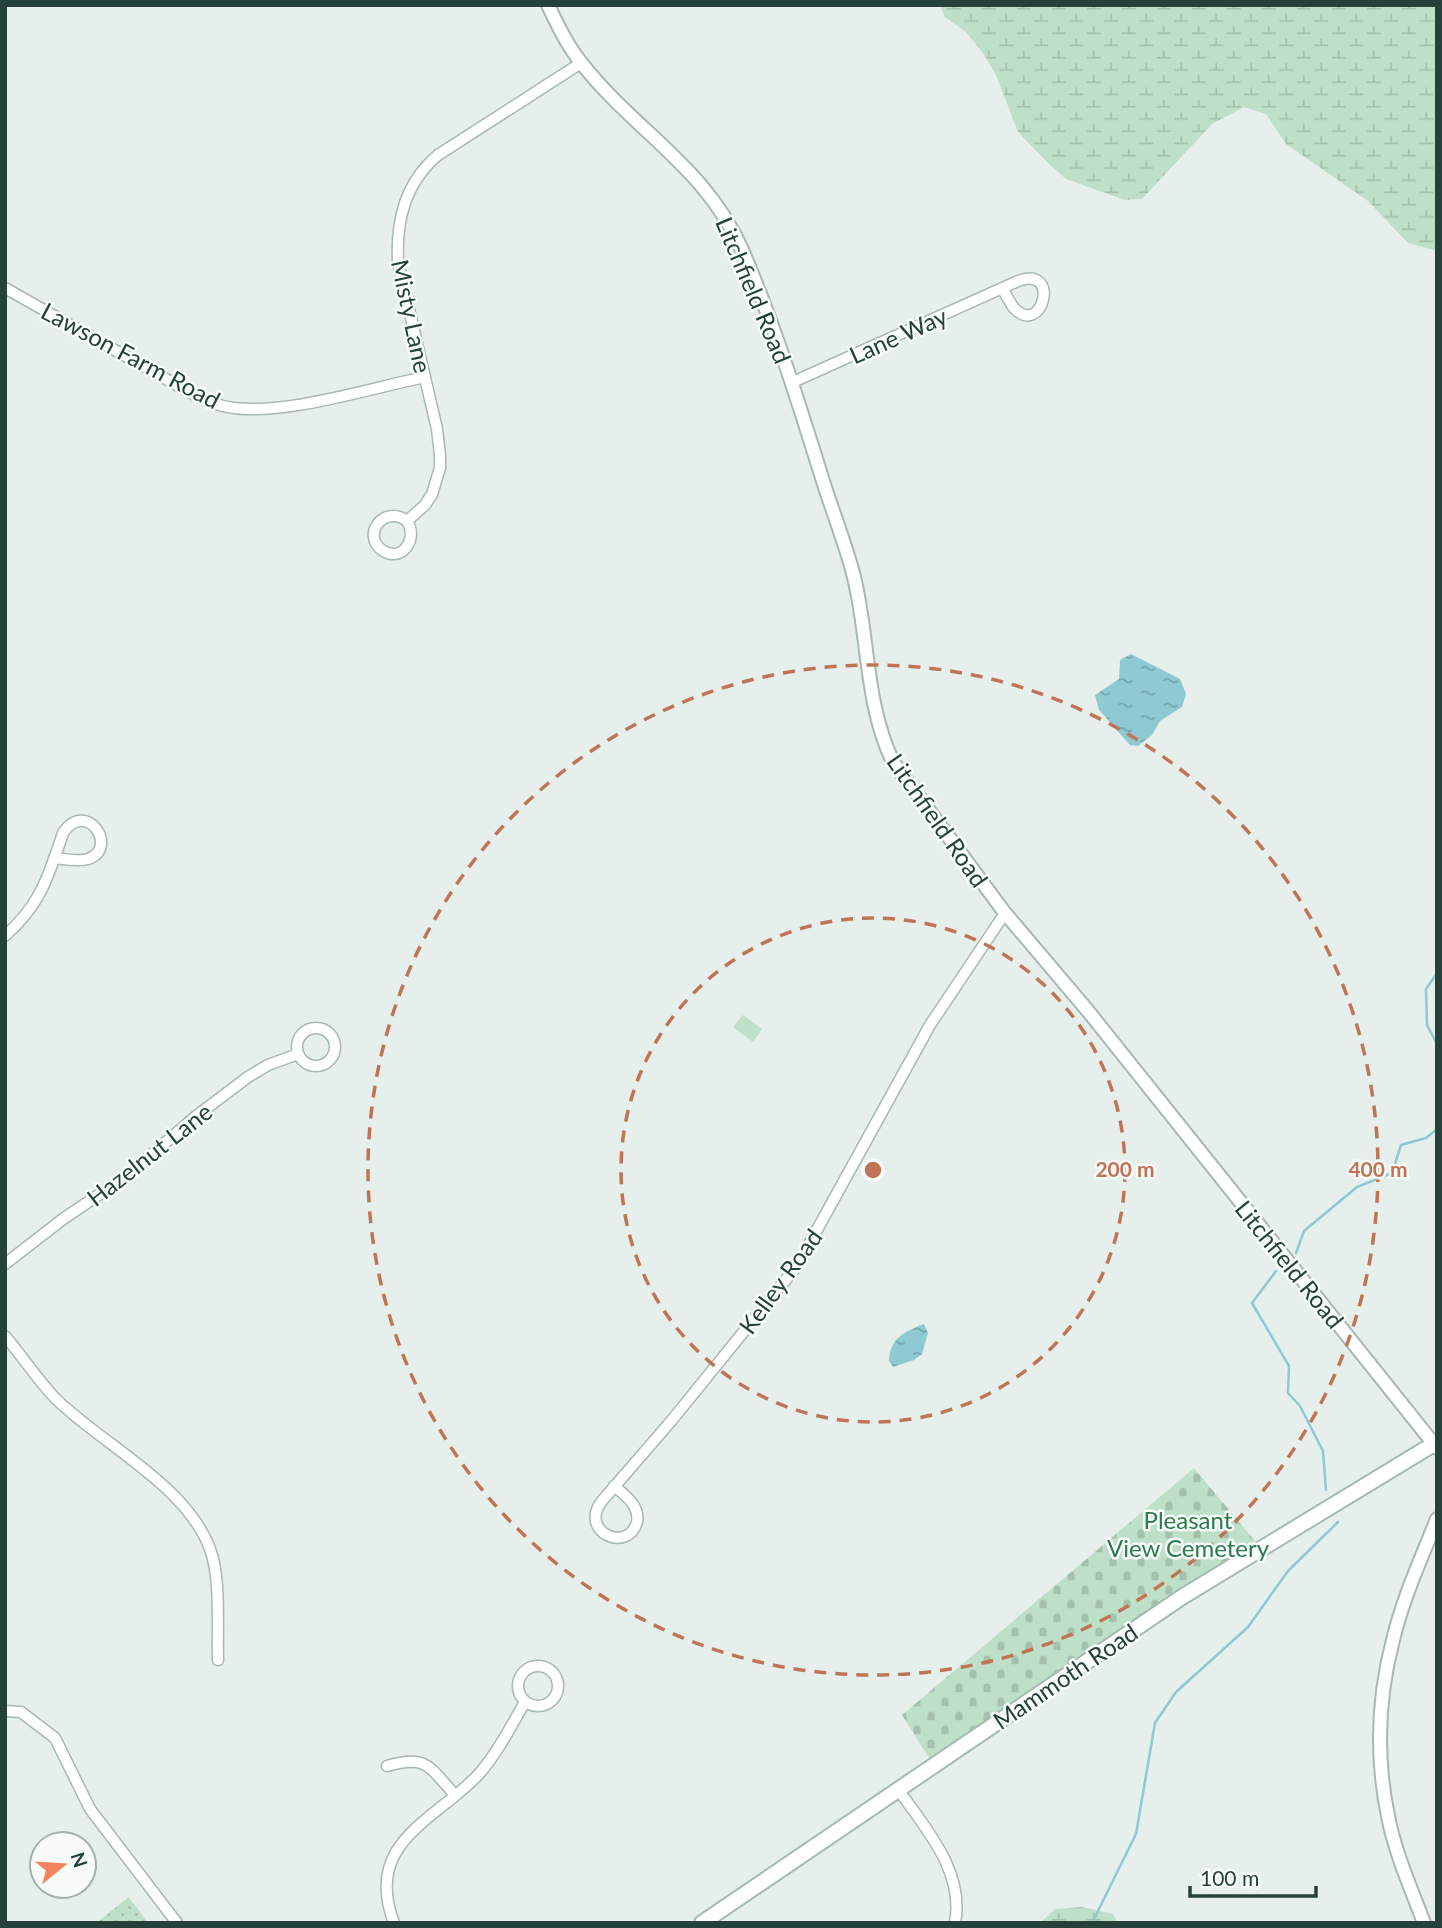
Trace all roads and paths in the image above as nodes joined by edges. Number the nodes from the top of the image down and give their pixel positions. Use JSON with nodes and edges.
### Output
{"nodes":[{"id":1,"x":548,"y":5,"type":"edge"},
{"id":2,"x":581,"y":63,"type":"junction"},
{"id":3,"x":5,"y":288,"type":"edge"},
{"id":4,"x":1002,"y":288,"type":"junction"},
{"id":5,"x":425,"y":377,"type":"junction"},
{"id":6,"x":793,"y":382,"type":"junction"},
{"id":7,"x":407,"y":521,"type":"dead end"},
{"id":8,"x":54,"y":858,"type":"junction"},
{"id":9,"x":1005,"y":913,"type":"junction"},
{"id":10,"x":5,"y":936,"type":"edge"},
{"id":11,"x":298,"y":1054,"type":"junction"},
{"id":12,"x":5,"y":1264,"type":"edge"},
{"id":13,"x":5,"y":1336,"type":"edge"},
{"id":14,"x":1436,"y":1445,"type":"edge"},
{"id":15,"x":614,"y":1486,"type":"junction"},
{"id":16,"x":1437,"y":1519,"type":"edge"},
{"id":17,"x":218,"y":1660,"type":"dead end"},
{"id":18,"x":525,"y":1702,"type":"junction"},
{"id":19,"x":5,"y":1710,"type":"edge"},
{"id":20,"x":387,"y":1766,"type":"dead end"},
{"id":21,"x":898,"y":1789,"type":"junction"},
{"id":22,"x":455,"y":1795,"type":"junction"},
{"id":23,"x":177,"y":1923,"type":"edge"},
{"id":24,"x":394,"y":1923,"type":"edge"},
{"id":25,"x":702,"y":1923,"type":"edge"},
{"id":26,"x":955,"y":1923,"type":"edge"},
{"id":27,"x":1424,"y":1923,"type":"edge"}],
"edges":[{"from":1,"to":2,"type":"street","name":"Litchfield Road"},
{"from":2,"to":5,"type":"street","name":"Misty Lane"},
{"from":2,"to":6,"type":"street","name":"Litchfield Road"},
{"from":3,"to":5,"type":"street","name":"Lawson Farm Road"},
{"from":4,"to":4,"type":"street","name":"Lane Way"},
{"from":4,"to":6,"type":"street","name":"Lane Way"},
{"from":5,"to":7,"type":"street","name":"Misty Lane"},
{"from":6,"to":9,"type":"street","name":"Litchfield Road"},
{"from":8,"to":8,"type":"street"},
{"from":8,"to":10,"type":"street"},
{"from":9,"to":14,"type":"street","name":"Litchfield Road"},
{"from":9,"to":15,"type":"street","name":"Kelley Road"},
{"from":11,"to":11,"type":"street"},
{"from":11,"to":12,"type":"street","name":"Hazelnut Lane"},
{"from":13,"to":17,"type":"street"},
{"from":14,"to":21,"type":"main road","name":"Mammoth Road"},
{"from":15,"to":15,"type":"street","name":"Kelley Road"},
{"from":16,"to":27,"type":"street"},
{"from":18,"to":18,"type":"street"},
{"from":18,"to":22,"type":"street"},
{"from":19,"to":23,"type":"street"},
{"from":20,"to":22,"type":"street"},
{"from":21,"to":25,"type":"main road","name":"Mammoth Road"},
{"from":21,"to":26,"type":"street"},
{"from":22,"to":24,"type":"street"}]}
